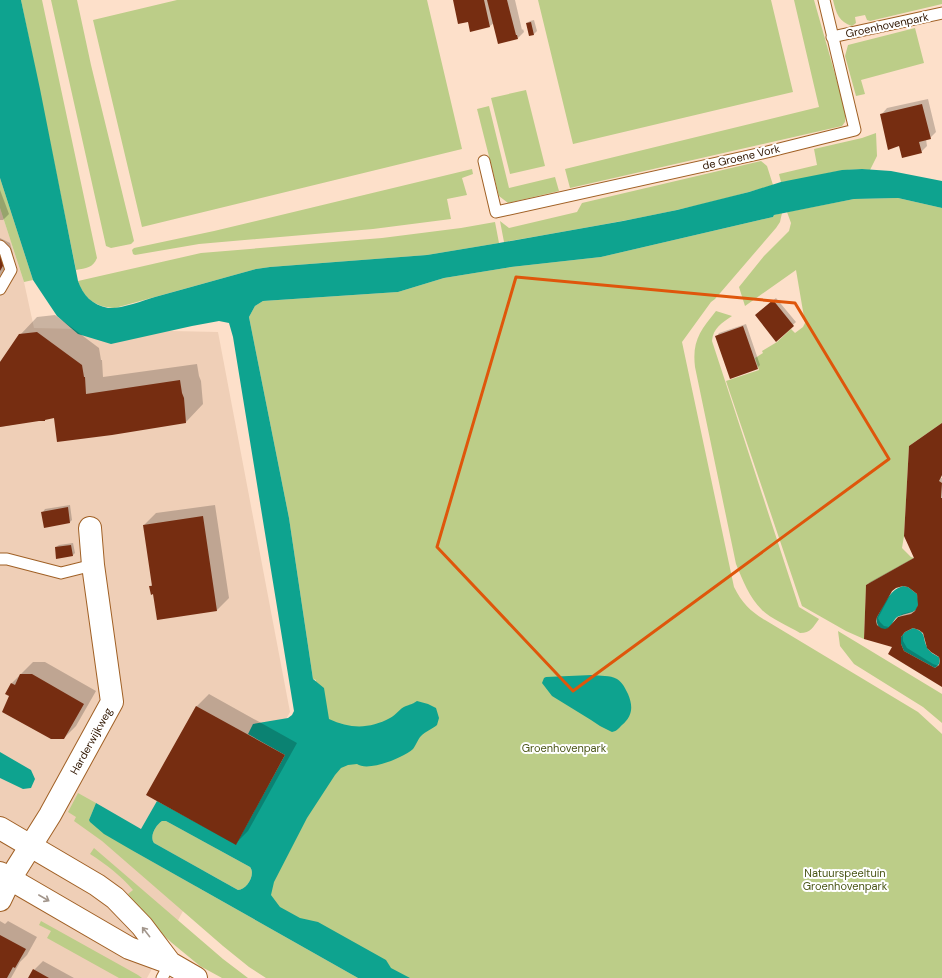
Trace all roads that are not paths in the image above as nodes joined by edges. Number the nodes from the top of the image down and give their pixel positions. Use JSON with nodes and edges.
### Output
{"nodes":[{"id":1,"x":824,"y":0,"type":"edge"},
{"id":2,"x":942,"y":13,"type":"edge"},
{"id":3,"x":832,"y":37,"type":"junction"},
{"id":4,"x":484,"y":161,"type":"dead end"},
{"id":5,"x":0,"y":246,"type":"edge"},
{"id":6,"x":0,"y":289,"type":"edge"},
{"id":7,"x":90,"y":528,"type":"dead end"},
{"id":8,"x":0,"y":558,"type":"edge"},
{"id":9,"x":93,"y":565,"type":"junction"},
{"id":10,"x":0,"y":828,"type":"edge"},
{"id":11,"x":32,"y":846,"type":"junction"},
{"id":12,"x":5,"y":876,"type":"edge"},
{"id":13,"x":0,"y":900,"type":"edge"},
{"id":14,"x":166,"y":970,"type":"edge"},
{"id":15,"x":196,"y":978,"type":"edge"}],
"edges":[{"from":1,"to":3,"type":"lane","name":"de Groene Vork"},
{"from":2,"to":3,"type":"lane","name":"Groenhovenpark"},
{"from":3,"to":4,"type":"lane","name":"de Groene Vork"},
{"from":5,"to":6,"type":"lane"},
{"from":7,"to":9,"type":"main road","name":"Harderwijkweg"},
{"from":8,"to":9,"type":"lane"},
{"from":9,"to":11,"type":"main road","name":"Harderwijkweg"},
{"from":10,"to":11,"type":"main road"},
{"from":11,"to":12,"type":"main road","name":"Harderwijkweg"},
{"from":14,"to":11,"type":"main road","one_way":true},
{"from":12,"to":13,"type":"main road","name":"Harderwijkweg"},
{"from":12,"to":14,"type":"main road","one_way":true},
{"from":14,"to":15,"type":"main road"}]}
